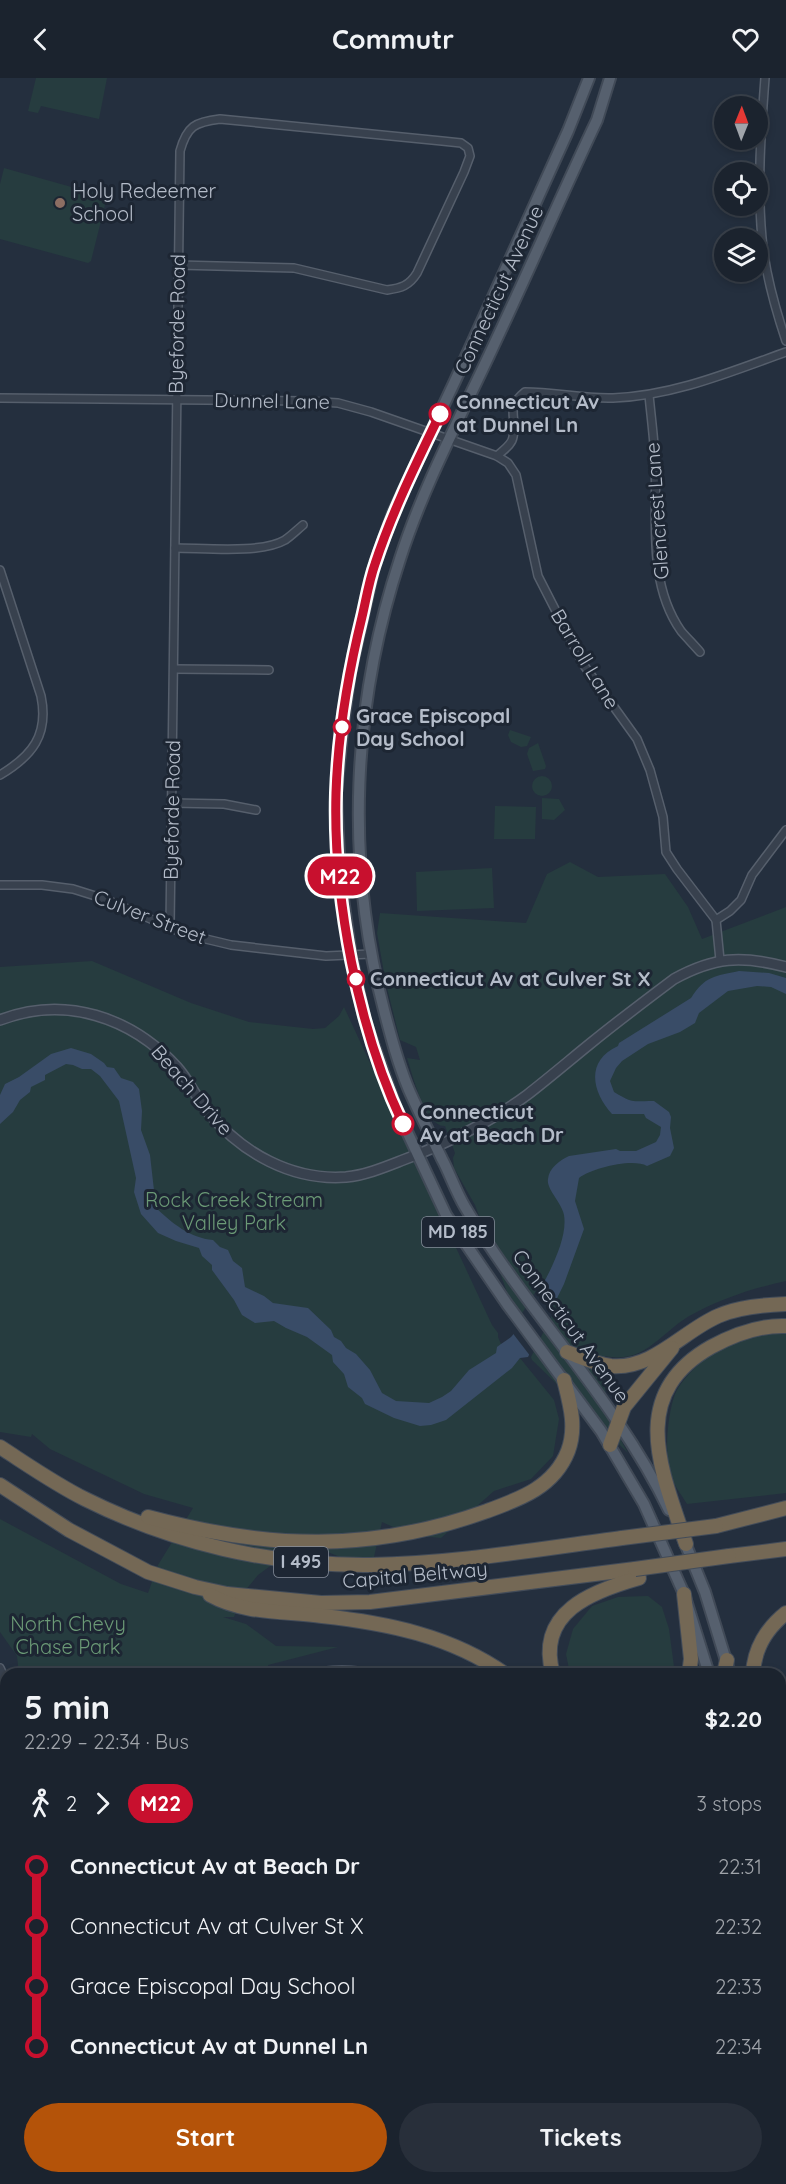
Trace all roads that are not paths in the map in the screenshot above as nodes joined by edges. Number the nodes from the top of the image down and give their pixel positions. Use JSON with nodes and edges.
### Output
{"nodes":[{"id":1,"x":589,"y":78,"type":"edge"},
{"id":2,"x":610,"y":78,"type":"edge"},
{"id":3,"x":765,"y":78,"type":"edge"},
{"id":4,"x":178,"y":265,"type":"junction"},
{"id":5,"x":786,"y":341,"type":"edge"},
{"id":6,"x":786,"y":352,"type":"edge"},
{"id":7,"x":649,"y":395,"type":"junction"},
{"id":8,"x":0,"y":398,"type":"edge"},
{"id":9,"x":176,"y":399,"type":"junction"},
{"id":10,"x":430,"y":434,"type":"junction"},
{"id":11,"x":449,"y":440,"type":"junction"},
{"id":12,"x":497,"y":456,"type":"junction"},
{"id":13,"x":303,"y":525,"type":"dead end"},
{"id":14,"x":175,"y":548,"type":"junction"},
{"id":15,"x":0,"y":570,"type":"edge"},
{"id":16,"x":700,"y":652,"type":"dead end"},
{"id":17,"x":174,"y":669,"type":"junction"},
{"id":18,"x":269,"y":670,"type":"dead end"},
{"id":19,"x":347,"y":692,"type":"junction"},
{"id":20,"x":367,"y":695,"type":"junction"},
{"id":21,"x":0,"y":775,"type":"edge"},
{"id":22,"x":172,"y":803,"type":"junction"},
{"id":23,"x":256,"y":810,"type":"dead end"},
{"id":24,"x":786,"y":830,"type":"edge"},
{"id":25,"x":0,"y":885,"type":"edge"},
{"id":26,"x":716,"y":920,"type":"junction"},
{"id":27,"x":170,"y":927,"type":"junction"},
{"id":28,"x":371,"y":954,"type":"junction"},
{"id":29,"x":351,"y":956,"type":"junction"},
{"id":30,"x":720,"y":960,"type":"junction"},
{"id":31,"x":786,"y":967,"type":"edge"},
{"id":32,"x":0,"y":1020,"type":"edge"},
{"id":33,"x":436,"y":1147,"type":"junction"},
{"id":34,"x":418,"y":1155,"type":"junction"},
{"id":35,"x":786,"y":1304,"type":"edge"},
{"id":36,"x":786,"y":1326,"type":"edge"},
{"id":37,"x":680,"y":1340,"type":"junction"},
{"id":38,"x":567,"y":1352,"type":"junction"},
{"id":39,"x":564,"y":1380,"type":"junction"},
{"id":40,"x":618,"y":1421,"type":"junction"},
{"id":41,"x":610,"y":1445,"type":"junction"},
{"id":42,"x":0,"y":1447,"type":"edge"},
{"id":43,"x":0,"y":1485,"type":"edge"},
{"id":44,"x":84,"y":1498,"type":"junction"},
{"id":45,"x":786,"y":1508,"type":"edge"},
{"id":46,"x":786,"y":1517,"type":"edge"},
{"id":47,"x":716,"y":1526,"type":"junction"},
{"id":48,"x":686,"y":1544,"type":"junction"},
{"id":49,"x":786,"y":1549,"type":"edge"},
{"id":50,"x":637,"y":1574,"type":"junction"},
{"id":51,"x":195,"y":1587,"type":"junction"},
{"id":52,"x":684,"y":1594,"type":"junction"},
{"id":53,"x":786,"y":1613,"type":"edge"},
{"id":54,"x":496,"y":1668,"type":"edge"},
{"id":55,"x":552,"y":1668,"type":"edge"},
{"id":56,"x":690,"y":1668,"type":"edge"},
{"id":57,"x":707,"y":1668,"type":"edge"},
{"id":58,"x":727,"y":1668,"type":"edge"},
{"id":59,"x":754,"y":1668,"type":"edge"},
{"id":60,"x":0,"y":2117,"type":"edge"},
{"id":61,"x":0,"y":2127,"type":"edge"}],
"edges":[{"from":1,"to":10,"type":"main road","name":"Connecticut Avenue","number":"MD 185"},
{"from":2,"to":11,"type":"main road","name":"Connecticut Avenue","number":"MD 185"},
{"from":3,"to":5,"type":"street"},
{"from":4,"to":4,"type":"street","name":"Byeforde Road"},
{"from":4,"to":9,"type":"street","name":"Byeforde Road"},
{"from":6,"to":7,"type":"street"},
{"from":7,"to":12,"type":"street"},
{"from":7,"to":16,"type":"street","name":"Glencrest Lane"},
{"from":8,"to":9,"type":"street","name":"Dunnel Lane"},
{"from":9,"to":10,"type":"street","name":"Dunnel Lane"},
{"from":9,"to":14,"type":"street","name":"Byeforde Road"},
{"from":10,"to":11,"type":"street","name":"Barroll Lane"},
{"from":10,"to":19,"type":"main road","name":"Connecticut Avenue","number":"MD 185"},
{"from":11,"to":12,"type":"street","name":"Barroll Lane"},
{"from":11,"to":20,"type":"main road","name":"Connecticut Avenue","number":"MD 185"},
{"from":12,"to":26,"type":"street","name":"Barroll Lane"},
{"from":13,"to":14,"type":"street"},
{"from":14,"to":17,"type":"street","name":"Byeforde Road"},
{"from":15,"to":21,"type":"street"},
{"from":17,"to":18,"type":"street"},
{"from":17,"to":22,"type":"street","name":"Byeforde Road"},
{"from":19,"to":20,"type":"main road"},
{"from":19,"to":29,"type":"main road","name":"Connecticut Avenue","number":"MD 185"},
{"from":20,"to":28,"type":"main road","name":"Connecticut Avenue","number":"MD 185"},
{"from":22,"to":23,"type":"street"},
{"from":22,"to":27,"type":"street","name":"Byeforde Road"},
{"from":24,"to":26,"type":"street"},
{"from":25,"to":27,"type":"street","name":"Culver Street"},
{"from":26,"to":30,"type":"street"},
{"from":27,"to":29,"type":"street","name":"Culver Street"},
{"from":28,"to":29,"type":"street","name":"Culver Street"},
{"from":28,"to":33,"type":"main road","name":"Connecticut Avenue","number":"MD 185"},
{"from":29,"to":34,"type":"main road","name":"Connecticut Avenue","number":"MD 185"},
{"from":30,"to":31,"type":"street","name":"Beach Drive"},
{"from":30,"to":33,"type":"street","name":"Beach Drive"},
{"from":32,"to":34,"type":"street","name":"Beach Drive"},
{"from":33,"to":34,"type":"street","name":"Beach Drive"},
{"from":33,"to":38,"type":"main road","name":"Connecticut Avenue","number":"MD 185"},
{"from":34,"to":39,"type":"main road","name":"Connecticut Avenue","number":"MD 185"},
{"from":35,"to":37,"type":"highway"},
{"from":36,"to":48,"type":"highway"},
{"from":37,"to":38,"type":"highway"},
{"from":37,"to":40,"type":"highway"},
{"from":38,"to":40,"type":"main road","name":"Connecticut Avenue","number":"MD 185"},
{"from":39,"to":41,"type":"main road","name":"Connecticut Avenue","number":"MD 185"},
{"from":39,"to":44,"type":"highway"},
{"from":40,"to":41,"type":"highway"},
{"from":40,"to":48,"type":"main road","name":"Connecticut Avenue","number":"MD 185"},
{"from":41,"to":52,"type":"main road","name":"Connecticut Avenue","number":"MD 185"},
{"from":42,"to":44,"type":"highway","name":"Capital Beltway","number":"I 495"},
{"from":43,"to":51,"type":"highway","name":"Capital Beltway","number":"I 495"},
{"from":44,"to":47,"type":"highway","name":"Capital Beltway","number":"I 495","bridge":true},
{"from":45,"to":47,"type":"highway"},
{"from":46,"to":47,"type":"highway","name":"Capital Beltway","number":"I 495"},
{"from":48,"to":58,"type":"main road","name":"Connecticut Avenue","number":"MD 185"},
{"from":49,"to":50,"type":"highway","name":"Capital Beltway","number":"I 495","bridge":true},
{"from":50,"to":51,"type":"highway","name":"Capital Beltway","number":"I 495"},
{"from":50,"to":55,"type":"highway"},
{"from":51,"to":54,"type":"highway"},
{"from":52,"to":56,"type":"highway"},
{"from":52,"to":57,"type":"main road","name":"Connecticut Avenue","number":"MD 185"},
{"from":53,"to":59,"type":"highway"},
{"from":60,"to":61,"type":"street"}]}
